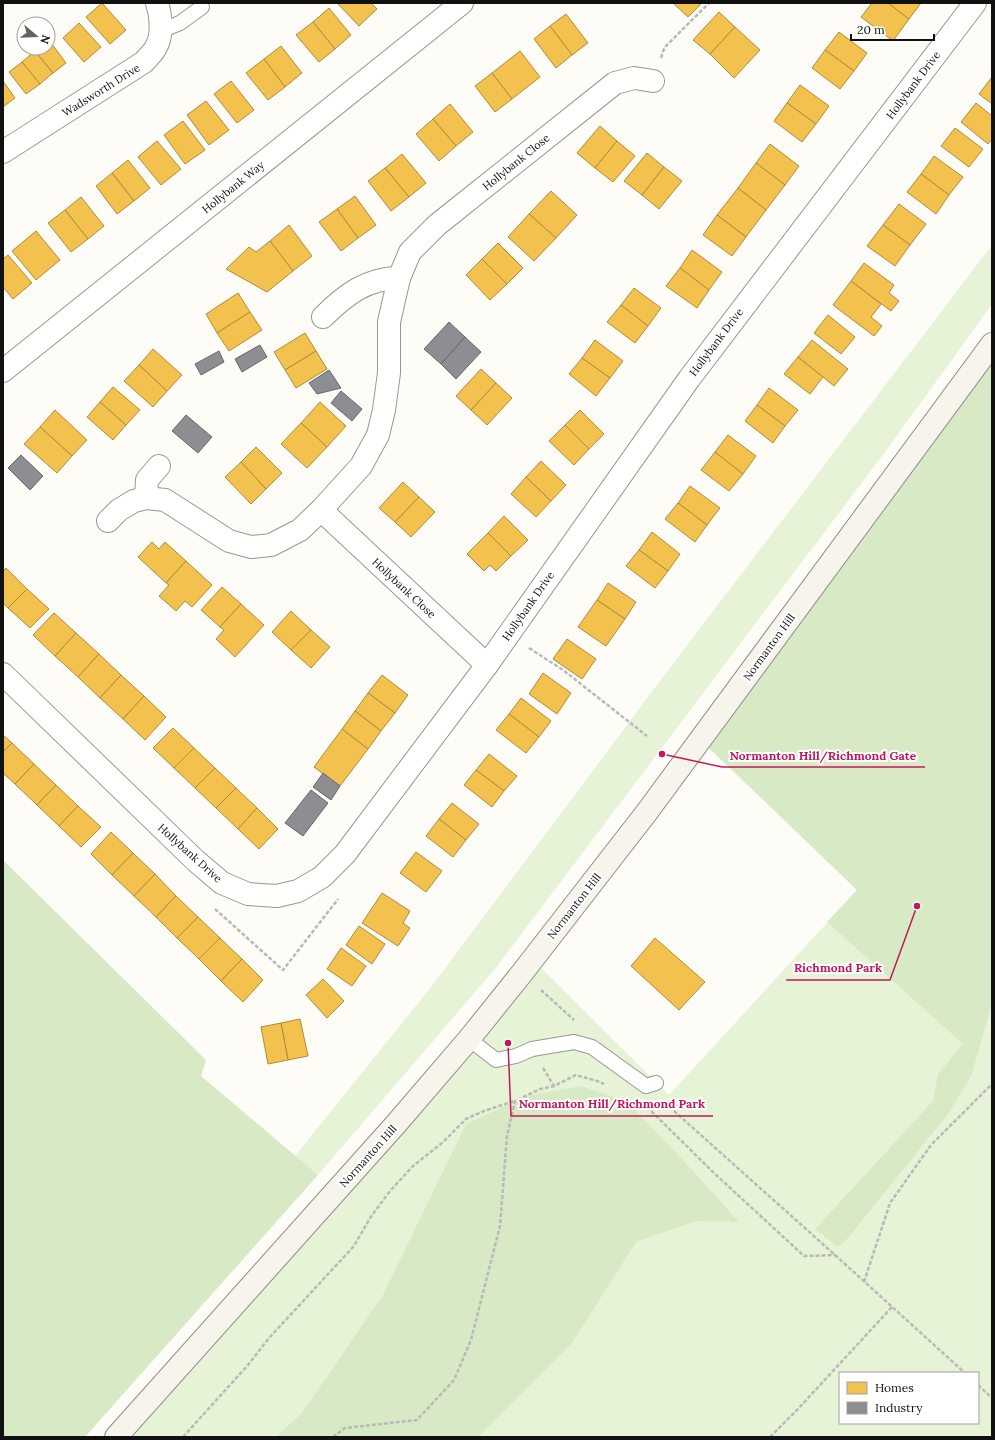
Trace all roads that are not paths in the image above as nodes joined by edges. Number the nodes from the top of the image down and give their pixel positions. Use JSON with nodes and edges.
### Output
{"nodes":[{"id":1,"x":157,"y":3,"type":"edge"},
{"id":2,"x":462,"y":3,"type":"edge"},
{"id":3,"x":975,"y":3,"type":"edge"},
{"id":4,"x":202,"y":7,"type":"dead end"},
{"id":5,"x":160,"y":31,"type":"junction"},
{"id":6,"x":653,"y":81,"type":"road end"},
{"id":7,"x":3,"y":152,"type":"edge"},
{"id":8,"x":399,"y":278,"type":"junction"},
{"id":9,"x":323,"y":317,"type":"dead end"},
{"id":10,"x":992,"y":344,"type":"edge"},
{"id":11,"x":3,"y":371,"type":"edge"},
{"id":12,"x":160,"y":466,"type":"dead end"},
{"id":13,"x":146,"y":498,"type":"junction"},
{"id":14,"x":321,"y":510,"type":"junction"},
{"id":15,"x":108,"y":521,"type":"dead end"},
{"id":16,"x":487,"y":665,"type":"junction"},
{"id":17,"x":3,"y":674,"type":"edge"},
{"id":18,"x":469,"y":1039,"type":"junction"},
{"id":19,"x":651,"y":1084,"type":"road end"},
{"id":20,"x":116,"y":1437,"type":"edge"}],
"edges":[{"from":1,"to":5,"type":"street","name":"Wadsworth Drive"},
{"from":2,"to":11,"type":"street","name":"Hollybank Way"},
{"from":3,"to":16,"type":"street","name":"Hollybank Drive"},
{"from":4,"to":5,"type":"lane"},
{"from":5,"to":7,"type":"street","name":"Wadsworth Drive"},
{"from":6,"to":8,"type":"street","name":"Hollybank Close"},
{"from":8,"to":9,"type":"street"},
{"from":8,"to":14,"type":"street","name":"Hollybank Close"},
{"from":10,"to":18,"type":"main road","name":"Normanton Hill"},
{"from":12,"to":13,"type":"street"},
{"from":13,"to":14,"type":"street","name":"Hollybank Close"},
{"from":13,"to":15,"type":"street","name":"Hollybank Close"},
{"from":14,"to":16,"type":"street","name":"Hollybank Close"},
{"from":16,"to":17,"type":"street","name":"Hollybank Drive"},
{"from":18,"to":19,"type":"lane"},
{"from":18,"to":20,"type":"main road","name":"Normanton Hill"}]}
